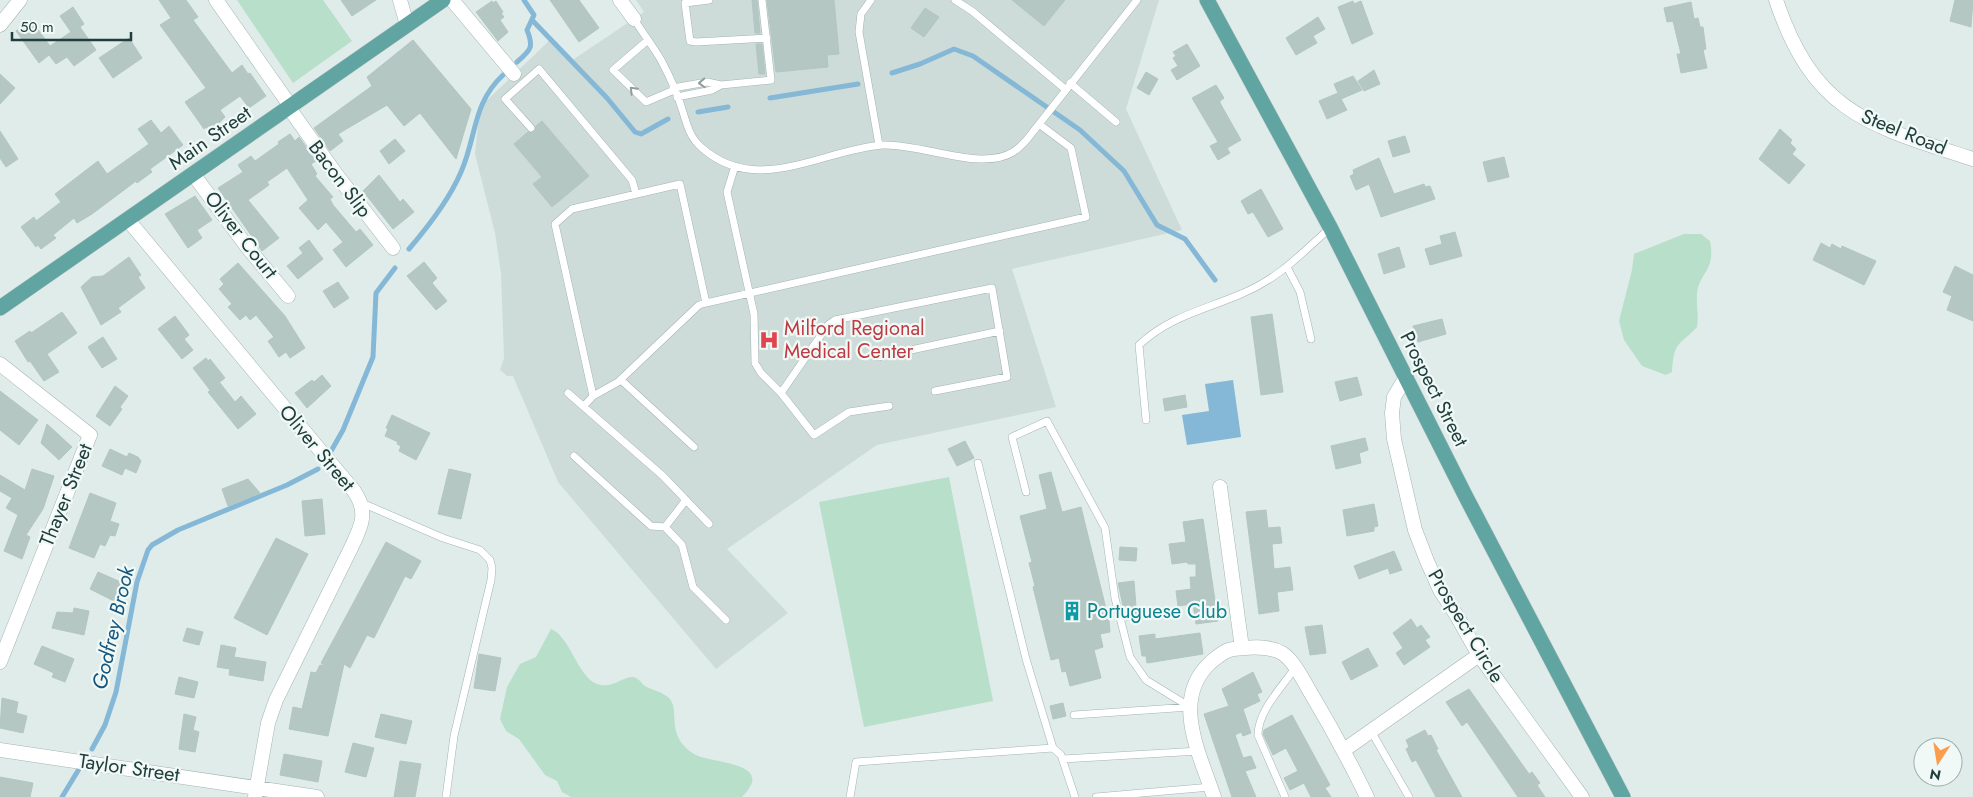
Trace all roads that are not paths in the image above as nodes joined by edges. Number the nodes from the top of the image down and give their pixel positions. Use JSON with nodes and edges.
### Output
{"nodes":[{"id":1,"x":20,"y":0,"type":"edge"},
{"id":2,"x":216,"y":0,"type":"edge"},
{"id":3,"x":400,"y":0,"type":"edge"},
{"id":4,"x":443,"y":0,"type":"edge"},
{"id":5,"x":452,"y":0,"type":"edge"},
{"id":6,"x":620,"y":0,"type":"edge"},
{"id":7,"x":709,"y":0,"type":"edge"},
{"id":8,"x":762,"y":0,"type":"edge"},
{"id":9,"x":871,"y":0,"type":"edge"},
{"id":10,"x":955,"y":0,"type":"edge"},
{"id":11,"x":1137,"y":0,"type":"edge"},
{"id":12,"x":1207,"y":0,"type":"edge"},
{"id":13,"x":1776,"y":0,"type":"edge"},
{"id":14,"x":634,"y":19,"type":"joint"},
{"id":15,"x":0,"y":25,"type":"edge"},
{"id":16,"x":407,"y":26,"type":"junction"},
{"id":17,"x":767,"y":38,"type":"junction"},
{"id":18,"x":648,"y":40,"type":"junction"},
{"id":19,"x":518,"y":79,"type":"junction"},
{"id":20,"x":721,"y":85,"type":"junction"},
{"id":21,"x":1068,"y":86,"type":"junction"},
{"id":22,"x":675,"y":92,"type":"junction"},
{"id":23,"x":290,"y":107,"type":"junction"},
{"id":24,"x":1042,"y":121,"type":"junction"},
{"id":25,"x":1116,"y":122,"type":"dead end"},
{"id":26,"x":531,"y":128,"type":"dead end"},
{"id":27,"x":879,"y":145,"type":"junction"},
{"id":28,"x":1973,"y":159,"type":"edge"},
{"id":29,"x":736,"y":166,"type":"junction"},
{"id":30,"x":193,"y":174,"type":"junction"},
{"id":31,"x":636,"y":194,"type":"junction"},
{"id":32,"x":128,"y":220,"type":"junction"},
{"id":33,"x":1330,"y":227,"type":"junction"},
{"id":34,"x":393,"y":248,"type":"dead end"},
{"id":35,"x":1287,"y":267,"type":"junction"},
{"id":36,"x":750,"y":294,"type":"junction"},
{"id":37,"x":288,"y":296,"type":"dead end"},
{"id":38,"x":706,"y":303,"type":"junction"},
{"id":39,"x":0,"y":308,"type":"edge"},
{"id":40,"x":1000,"y":331,"type":"junction"},
{"id":41,"x":1311,"y":338,"type":"dead end"},
{"id":42,"x":878,"y":356,"type":"dead end"},
{"id":43,"x":0,"y":364,"type":"edge"},
{"id":44,"x":1406,"y":377,"type":"junction"},
{"id":45,"x":620,"y":380,"type":"junction"},
{"id":46,"x":935,"y":391,"type":"dead end"},
{"id":47,"x":568,"y":393,"type":"dead end"},
{"id":48,"x":781,"y":393,"type":"junction"},
{"id":49,"x":593,"y":396,"type":"junction"},
{"id":50,"x":584,"y":406,"type":"junction"},
{"id":51,"x":888,"y":406,"type":"dead end"},
{"id":52,"x":1146,"y":420,"type":"dead end"},
{"id":53,"x":694,"y":447,"type":"dead end"},
{"id":54,"x":574,"y":456,"type":"dead end"},
{"id":55,"x":978,"y":463,"type":"dead end"},
{"id":56,"x":1220,"y":487,"type":"dead end"},
{"id":57,"x":1026,"y":492,"type":"dead end"},
{"id":58,"x":686,"y":500,"type":"junction"},
{"id":59,"x":362,"y":503,"type":"junction"},
{"id":60,"x":709,"y":524,"type":"dead end"},
{"id":61,"x":665,"y":526,"type":"junction"},
{"id":62,"x":726,"y":620,"type":"dead end"},
{"id":63,"x":1242,"y":648,"type":"junction"},
{"id":64,"x":1479,"y":655,"type":"junction"},
{"id":65,"x":0,"y":662,"type":"edge"},
{"id":66,"x":1295,"y":668,"type":"junction"},
{"id":67,"x":1190,"y":707,"type":"junction"},
{"id":68,"x":1074,"y":715,"type":"dead end"},
{"id":69,"x":1371,"y":731,"type":"junction"},
{"id":70,"x":1053,"y":748,"type":"junction"},
{"id":71,"x":0,"y":750,"type":"edge"},
{"id":72,"x":1344,"y":750,"type":"junction"},
{"id":73,"x":1199,"y":752,"type":"junction"},
{"id":74,"x":1063,"y":759,"type":"junction"},
{"id":75,"x":256,"y":792,"type":"edge"},
{"id":76,"x":1213,"y":792,"type":"edge"},
{"id":77,"x":316,"y":797,"type":"edge"},
{"id":78,"x":446,"y":797,"type":"edge"},
{"id":79,"x":850,"y":797,"type":"edge"},
{"id":80,"x":1075,"y":797,"type":"edge"},
{"id":81,"x":1096,"y":797,"type":"edge"},
{"id":82,"x":1285,"y":797,"type":"edge"},
{"id":83,"x":1367,"y":797,"type":"edge"},
{"id":84,"x":1409,"y":797,"type":"edge"},
{"id":85,"x":1582,"y":797,"type":"edge"},
{"id":86,"x":1622,"y":797,"type":"edge"}],
"edges":[{"from":1,"to":15,"type":"street"},
{"from":2,"to":23,"type":"street","name":"Bacon Slip"},
{"from":3,"to":16,"type":"street"},
{"from":4,"to":16,"type":"main road","name":"Main Street"},
{"from":5,"to":19,"type":"street"},
{"from":6,"to":14,"type":"street"},
{"from":7,"to":17,"type":"lane"},
{"from":8,"to":17,"type":"lane"},
{"from":9,"to":27,"type":"lane"},
{"from":10,"to":21,"type":"lane"},
{"from":11,"to":21,"type":"lane"},
{"from":12,"to":33,"type":"main road","name":"Prospect Street"},
{"from":13,"to":28,"type":"street","name":"Steel Road"},
{"from":14,"to":18,"type":"lane"},
{"from":16,"to":23,"type":"main road","name":"Main Street"},
{"from":17,"to":20,"type":"lane"},
{"from":18,"to":22,"type":"lane"},
{"from":22,"to":18,"type":"lane","one_way":true},
{"from":19,"to":26,"type":"lane"},
{"from":19,"to":31,"type":"lane"},
{"from":20,"to":22,"type":"lane"},
{"from":20,"to":22,"type":"lane","one_way":true},
{"from":21,"to":24,"type":"lane"},
{"from":21,"to":25,"type":"lane"},
{"from":22,"to":29,"type":"lane"},
{"from":23,"to":30,"type":"main road","name":"Main Street"},
{"from":23,"to":34,"type":"street","name":"Bacon Slip"},
{"from":24,"to":27,"type":"lane"},
{"from":24,"to":36,"type":"lane"},
{"from":27,"to":29,"type":"lane"},
{"from":29,"to":36,"type":"lane"},
{"from":30,"to":32,"type":"main road","name":"Main Street"},
{"from":30,"to":37,"type":"street","name":"Oliver Court"},
{"from":31,"to":38,"type":"lane"},
{"from":31,"to":49,"type":"lane"},
{"from":32,"to":39,"type":"main road","name":"Main Street"},
{"from":32,"to":59,"type":"street","name":"Oliver Street"},
{"from":33,"to":35,"type":"lane"},
{"from":33,"to":44,"type":"main road","name":"Prospect Street"},
{"from":35,"to":41,"type":"lane"},
{"from":35,"to":52,"type":"lane"},
{"from":36,"to":38,"type":"lane"},
{"from":36,"to":48,"type":"lane"},
{"from":38,"to":45,"type":"lane"},
{"from":40,"to":42,"type":"lane"},
{"from":40,"to":46,"type":"lane"},
{"from":40,"to":48,"type":"lane"},
{"from":43,"to":65,"type":"street","name":"Thayer Street"},
{"from":44,"to":64,"type":"street","name":"Prospect Circle"},
{"from":44,"to":86,"type":"main road","name":"Prospect Street"},
{"from":45,"to":49,"type":"lane"},
{"from":45,"to":53,"type":"lane"},
{"from":47,"to":50,"type":"lane"},
{"from":48,"to":51,"type":"lane"},
{"from":49,"to":50,"type":"lane"},
{"from":50,"to":58,"type":"lane"},
{"from":54,"to":61,"type":"lane"},
{"from":55,"to":70,"type":"lane"},
{"from":56,"to":63,"type":"street"},
{"from":57,"to":67,"type":"lane"},
{"from":58,"to":60,"type":"lane"},
{"from":58,"to":61,"type":"lane"},
{"from":59,"to":75,"type":"street","name":"Oliver Street"},
{"from":59,"to":78,"type":"lane"},
{"from":61,"to":62,"type":"lane"},
{"from":63,"to":66,"type":"street"},
{"from":63,"to":67,"type":"street"},
{"from":64,"to":69,"type":"street"},
{"from":64,"to":85,"type":"street","name":"Prospect Circle"},
{"from":66,"to":72,"type":"street"},
{"from":66,"to":82,"type":"lane"},
{"from":67,"to":68,"type":"lane"},
{"from":67,"to":73,"type":"street"},
{"from":69,"to":72,"type":"street"},
{"from":69,"to":84,"type":"lane"},
{"from":70,"to":74,"type":"lane"},
{"from":70,"to":79,"type":"lane"},
{"from":71,"to":75,"type":"street","name":"Taylor Street"},
{"from":72,"to":83,"type":"street"},
{"from":73,"to":74,"type":"lane"},
{"from":73,"to":76,"type":"street"},
{"from":74,"to":80,"type":"lane"},
{"from":75,"to":77,"type":"street","name":"Taylor Street"},
{"from":76,"to":81,"type":"lane"}]}
